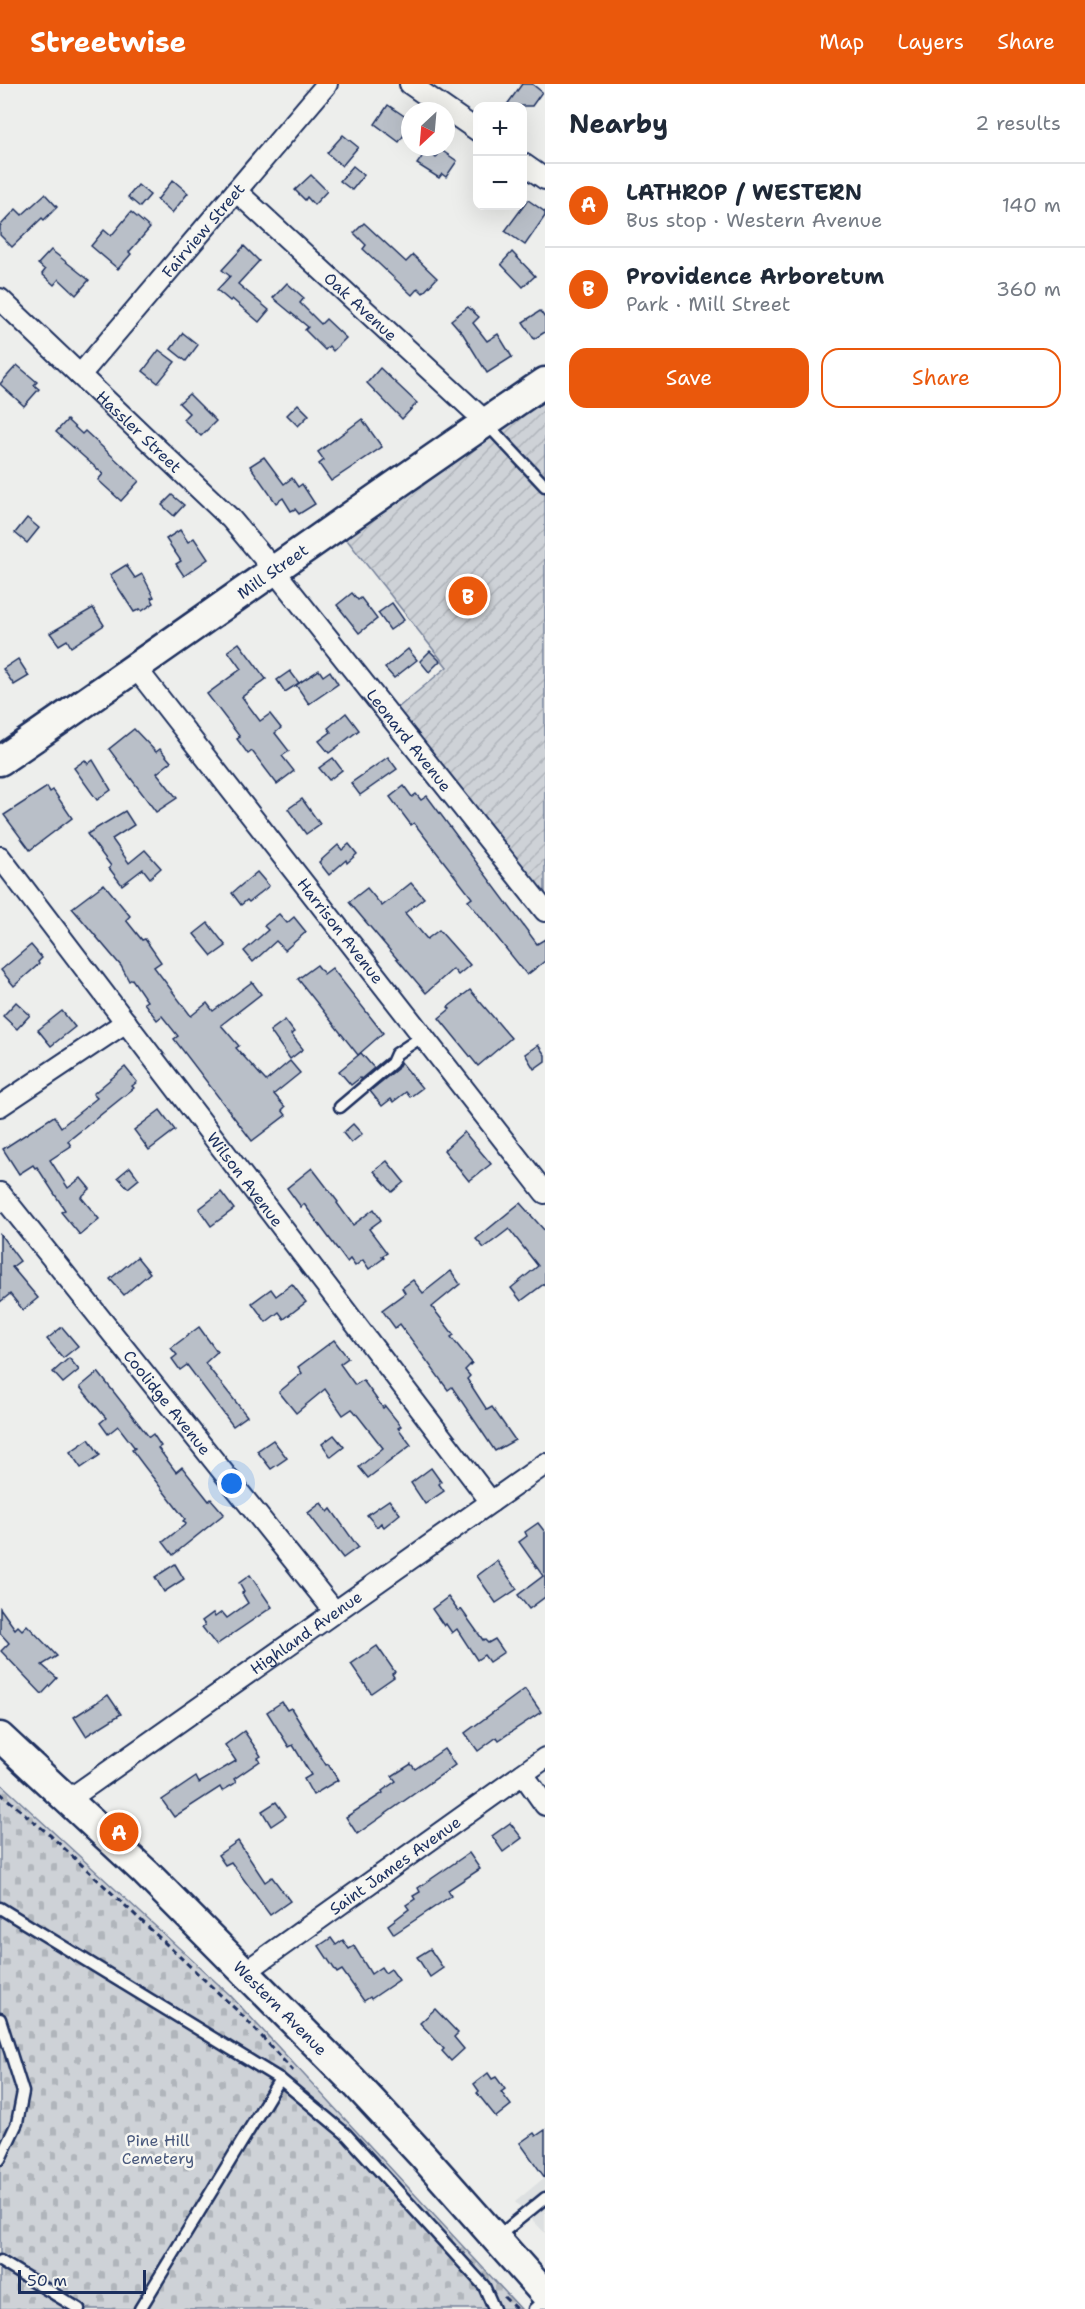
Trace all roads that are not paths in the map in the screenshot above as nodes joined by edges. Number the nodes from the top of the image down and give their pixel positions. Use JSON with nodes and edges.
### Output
{"nodes":[{"id":1,"x":327,"y":84,"type":"edge"},
{"id":2,"x":410,"y":84,"type":"edge"},
{"id":3,"x":473,"y":129,"type":"edge"},
{"id":4,"x":527,"y":166,"type":"edge"},
{"id":5,"x":545,"y":179,"type":"edge"},
{"id":6,"x":236,"y":190,"type":"junction"},
{"id":7,"x":0,"y":299,"type":"edge"},
{"id":8,"x":80,"y":375,"type":"junction"},
{"id":9,"x":545,"y":382,"type":"edge"},
{"id":10,"x":486,"y":422,"type":"junction"},
{"id":11,"x":545,"y":486,"type":"edge"},
{"id":12,"x":273,"y":569,"type":"junction"},
{"id":13,"x":136,"y":668,"type":"junction"},
{"id":14,"x":0,"y":761,"type":"edge"},
{"id":15,"x":0,"y":856,"type":"edge"},
{"id":16,"x":545,"y":911,"type":"edge"},
{"id":17,"x":126,"y":1022,"type":"junction"},
{"id":18,"x":423,"y":1036,"type":"junction"},
{"id":19,"x":0,"y":1106,"type":"edge"},
{"id":20,"x":340,"y":1107,"type":"dead end"},
{"id":21,"x":539,"y":1172,"type":"edge"},
{"id":22,"x":0,"y":1193,"type":"edge"},
{"id":23,"x":545,"y":1193,"type":"edge"},
{"id":24,"x":545,"y":1464,"type":"edge"},
{"id":25,"x":490,"y":1502,"type":"junction"},
{"id":26,"x":335,"y":1612,"type":"junction"},
{"id":27,"x":0,"y":1737,"type":"edge"},
{"id":28,"x":545,"y":1758,"type":"edge"},
{"id":29,"x":523,"y":1774,"type":"junction"},
{"id":30,"x":68,"y":1800,"type":"junction"},
{"id":31,"x":545,"y":1805,"type":"edge"},
{"id":32,"x":0,"y":1908,"type":"edge"},
{"id":33,"x":245,"y":1972,"type":"junction"},
{"id":34,"x":0,"y":2019,"type":"edge"},
{"id":35,"x":280,"y":2079,"type":"junction"},
{"id":36,"x":0,"y":2159,"type":"edge"},
{"id":37,"x":545,"y":2198,"type":"edge"},
{"id":38,"x":496,"y":2238,"type":"junction"},
{"id":39,"x":0,"y":2261,"type":"edge"},
{"id":40,"x":545,"y":2294,"type":"edge"},
{"id":41,"x":545,"y":2299,"type":"edge"},
{"id":42,"x":79,"y":2309,"type":"edge"},
{"id":43,"x":140,"y":2309,"type":"edge"},
{"id":44,"x":494,"y":2309,"type":"edge"},
{"id":45,"x":534,"y":2309,"type":"edge"}],
"edges":[{"from":1,"to":6,"type":"street","name":"Fairview Street"},
{"from":2,"to":3,"type":"street"},
{"from":4,"to":5,"type":"street"},
{"from":6,"to":8,"type":"street","name":"Fairview Street"},
{"from":6,"to":10,"type":"street","name":"Oak Avenue"},
{"from":7,"to":8,"type":"street","name":"Hassler Street"},
{"from":8,"to":12,"type":"street","name":"Hassler Street"},
{"from":9,"to":10,"type":"main road","name":"Mill Street"},
{"from":10,"to":11,"type":"lane"},
{"from":10,"to":12,"type":"main road","name":"Mill Street"},
{"from":12,"to":13,"type":"main road","name":"Mill Street"},
{"from":12,"to":16,"type":"street","name":"Leonard Avenue"},
{"from":13,"to":14,"type":"main road","name":"Mill Street"},
{"from":13,"to":18,"type":"street","name":"Harrison Avenue"},
{"from":15,"to":17,"type":"street","name":"Wilson Avenue"},
{"from":17,"to":19,"type":"street"},
{"from":17,"to":25,"type":"street","name":"Wilson Avenue"},
{"from":18,"to":20,"type":"lane"},
{"from":18,"to":21,"type":"street","name":"Harrison Avenue"},
{"from":21,"to":23,"type":"street","name":"Harrison Avenue"},
{"from":22,"to":26,"type":"street","name":"Coolidge Avenue"},
{"from":24,"to":25,"type":"street","name":"Highland Avenue"},
{"from":25,"to":26,"type":"street","name":"Highland Avenue"},
{"from":26,"to":30,"type":"street","name":"Highland Avenue"},
{"from":27,"to":30,"type":"main road","name":"Western Avenue"},
{"from":28,"to":29,"type":"street","name":"Saint James Avenue"},
{"from":29,"to":31,"type":"street"},
{"from":29,"to":33,"type":"street","name":"Saint James Avenue"},
{"from":30,"to":33,"type":"main road","name":"Western Avenue"},
{"from":32,"to":35,"type":"lane"},
{"from":33,"to":38,"type":"main road","name":"Western Avenue"},
{"from":34,"to":36,"type":"lane"},
{"from":35,"to":43,"type":"lane"},
{"from":35,"to":44,"type":"lane"},
{"from":37,"to":38,"type":"lane"},
{"from":38,"to":40,"type":"main road","name":"Western Avenue"},
{"from":39,"to":42,"type":"lane"},
{"from":41,"to":45,"type":"lane"}]}
